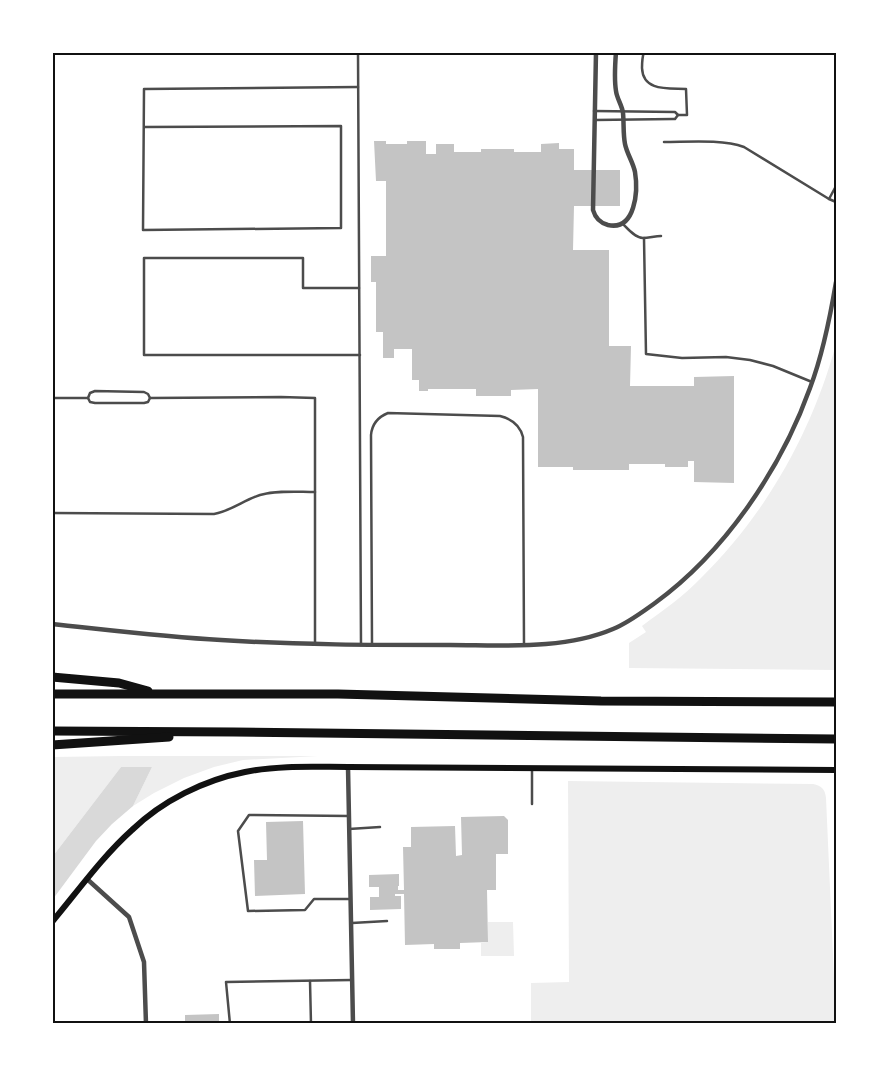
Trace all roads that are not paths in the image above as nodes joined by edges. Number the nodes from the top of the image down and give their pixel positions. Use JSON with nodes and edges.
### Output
{"nodes":[{"id":1,"x":358,"y":52,"type":"edge"},
{"id":2,"x":596,"y":52,"type":"edge"},
{"id":3,"x":616,"y":52,"type":"edge"},
{"id":4,"x":644,"y":52,"type":"edge"},
{"id":5,"x":358,"y":87,"type":"junction"},
{"id":6,"x":594,"y":111,"type":"junction"},
{"id":7,"x":623,"y":112,"type":"junction"},
{"id":8,"x":678,"y":115,"type":"junction"},
{"id":9,"x":623,"y":119,"type":"junction"},
{"id":10,"x":594,"y":120,"type":"junction"},
{"id":11,"x":144,"y":127,"type":"junction"},
{"id":12,"x":664,"y":142,"type":"dead end"},
{"id":13,"x":836,"y":186,"type":"edge"},
{"id":14,"x":829,"y":199,"type":"junction"},
{"id":15,"x":836,"y":202,"type":"edge"},
{"id":16,"x":622,"y":223,"type":"junction"},
{"id":17,"x":661,"y":236,"type":"dead end"},
{"id":18,"x":644,"y":238,"type":"junction"},
{"id":19,"x":836,"y":282,"type":"edge"},
{"id":20,"x":359,"y":288,"type":"junction"},
{"id":21,"x":360,"y":355,"type":"junction"},
{"id":22,"x":812,"y":383,"type":"junction"},
{"id":23,"x":52,"y":398,"type":"edge"},
{"id":24,"x":88,"y":398,"type":"junction"},
{"id":25,"x":150,"y":398,"type":"junction"},
{"id":26,"x":315,"y":492,"type":"junction"},
{"id":27,"x":52,"y":513,"type":"edge"},
{"id":28,"x":52,"y":624,"type":"edge"},
{"id":29,"x":315,"y":644,"type":"junction"},
{"id":30,"x":361,"y":645,"type":"junction"},
{"id":31,"x":372,"y":645,"type":"junction"},
{"id":32,"x":524,"y":645,"type":"junction"},
{"id":33,"x":52,"y":677,"type":"edge"},
{"id":34,"x":52,"y":694,"type":"edge"},
{"id":35,"x":158,"y":694,"type":"junction"},
{"id":36,"x":836,"y":702,"type":"edge"},
{"id":37,"x":52,"y":731,"type":"edge"},
{"id":38,"x":234,"y":732,"type":"junction"},
{"id":39,"x":836,"y":739,"type":"edge"},
{"id":40,"x":52,"y":745,"type":"edge"},
{"id":41,"x":348,"y":766,"type":"junction"},
{"id":42,"x":532,"y":767,"type":"junction"},
{"id":43,"x":836,"y":770,"type":"edge"},
{"id":44,"x":532,"y":804,"type":"dead end"},
{"id":45,"x":349,"y":816,"type":"junction"},
{"id":46,"x":380,"y":827,"type":"dead end"},
{"id":47,"x":349,"y":829,"type":"junction"},
{"id":48,"x":87,"y":879,"type":"junction"},
{"id":49,"x":350,"y":899,"type":"junction"},
{"id":50,"x":387,"y":921,"type":"dead end"},
{"id":51,"x":52,"y":922,"type":"edge"},
{"id":52,"x":350,"y":923,"type":"junction"},
{"id":53,"x":352,"y":980,"type":"junction"},
{"id":54,"x":310,"y":981,"type":"junction"},
{"id":55,"x":146,"y":1024,"type":"edge"},
{"id":56,"x":230,"y":1024,"type":"edge"},
{"id":57,"x":311,"y":1024,"type":"edge"},
{"id":58,"x":353,"y":1024,"type":"edge"}],
"edges":[{"from":1,"to":5,"type":"lane"},
{"from":2,"to":6,"type":"street"},
{"from":3,"to":7,"type":"street"},
{"from":4,"to":8,"type":"lane"},
{"from":5,"to":11,"type":"lane"},
{"from":5,"to":20,"type":"lane"},
{"from":6,"to":7,"type":"lane"},
{"from":6,"to":10,"type":"street"},
{"from":7,"to":8,"type":"lane"},
{"from":7,"to":9,"type":"street"},
{"from":8,"to":9,"type":"lane"},
{"from":9,"to":10,"type":"lane"},
{"from":9,"to":16,"type":"street"},
{"from":10,"to":16,"type":"street"},
{"from":11,"to":11,"type":"lane"},
{"from":12,"to":14,"type":"lane"},
{"from":13,"to":14,"type":"lane"},
{"from":14,"to":15,"type":"lane"},
{"from":16,"to":18,"type":"lane"},
{"from":17,"to":18,"type":"lane"},
{"from":18,"to":22,"type":"lane"},
{"from":19,"to":22,"type":"street"},
{"from":20,"to":21,"type":"lane"},
{"from":20,"to":21,"type":"lane"},
{"from":21,"to":30,"type":"lane"},
{"from":22,"to":32,"type":"street"},
{"from":23,"to":24,"type":"lane"},
{"from":24,"to":25,"type":"lane"},
{"from":24,"to":25,"type":"lane"},
{"from":25,"to":26,"type":"lane"},
{"from":26,"to":27,"type":"lane"},
{"from":26,"to":29,"type":"lane"},
{"from":28,"to":29,"type":"street"},
{"from":29,"to":30,"type":"street"},
{"from":30,"to":31,"type":"street"},
{"from":31,"to":32,"type":"street"},
{"from":31,"to":32,"type":"lane"},
{"from":33,"to":35,"type":"highway"},
{"from":34,"to":35,"type":"highway"},
{"from":35,"to":36,"type":"highway"},
{"from":37,"to":38,"type":"highway"},
{"from":38,"to":39,"type":"highway"},
{"from":38,"to":40,"type":"highway"},
{"from":41,"to":42,"type":"main road"},
{"from":41,"to":45,"type":"street"},
{"from":41,"to":48,"type":"main road"},
{"from":42,"to":43,"type":"main road"},
{"from":42,"to":44,"type":"lane"},
{"from":45,"to":47,"type":"street"},
{"from":45,"to":49,"type":"lane"},
{"from":46,"to":47,"type":"lane"},
{"from":47,"to":49,"type":"street"},
{"from":48,"to":51,"type":"main road"},
{"from":48,"to":55,"type":"street"},
{"from":49,"to":52,"type":"street"},
{"from":50,"to":52,"type":"lane"},
{"from":52,"to":53,"type":"street"},
{"from":53,"to":54,"type":"lane"},
{"from":53,"to":58,"type":"street"},
{"from":54,"to":56,"type":"lane"},
{"from":54,"to":57,"type":"lane"}]}
